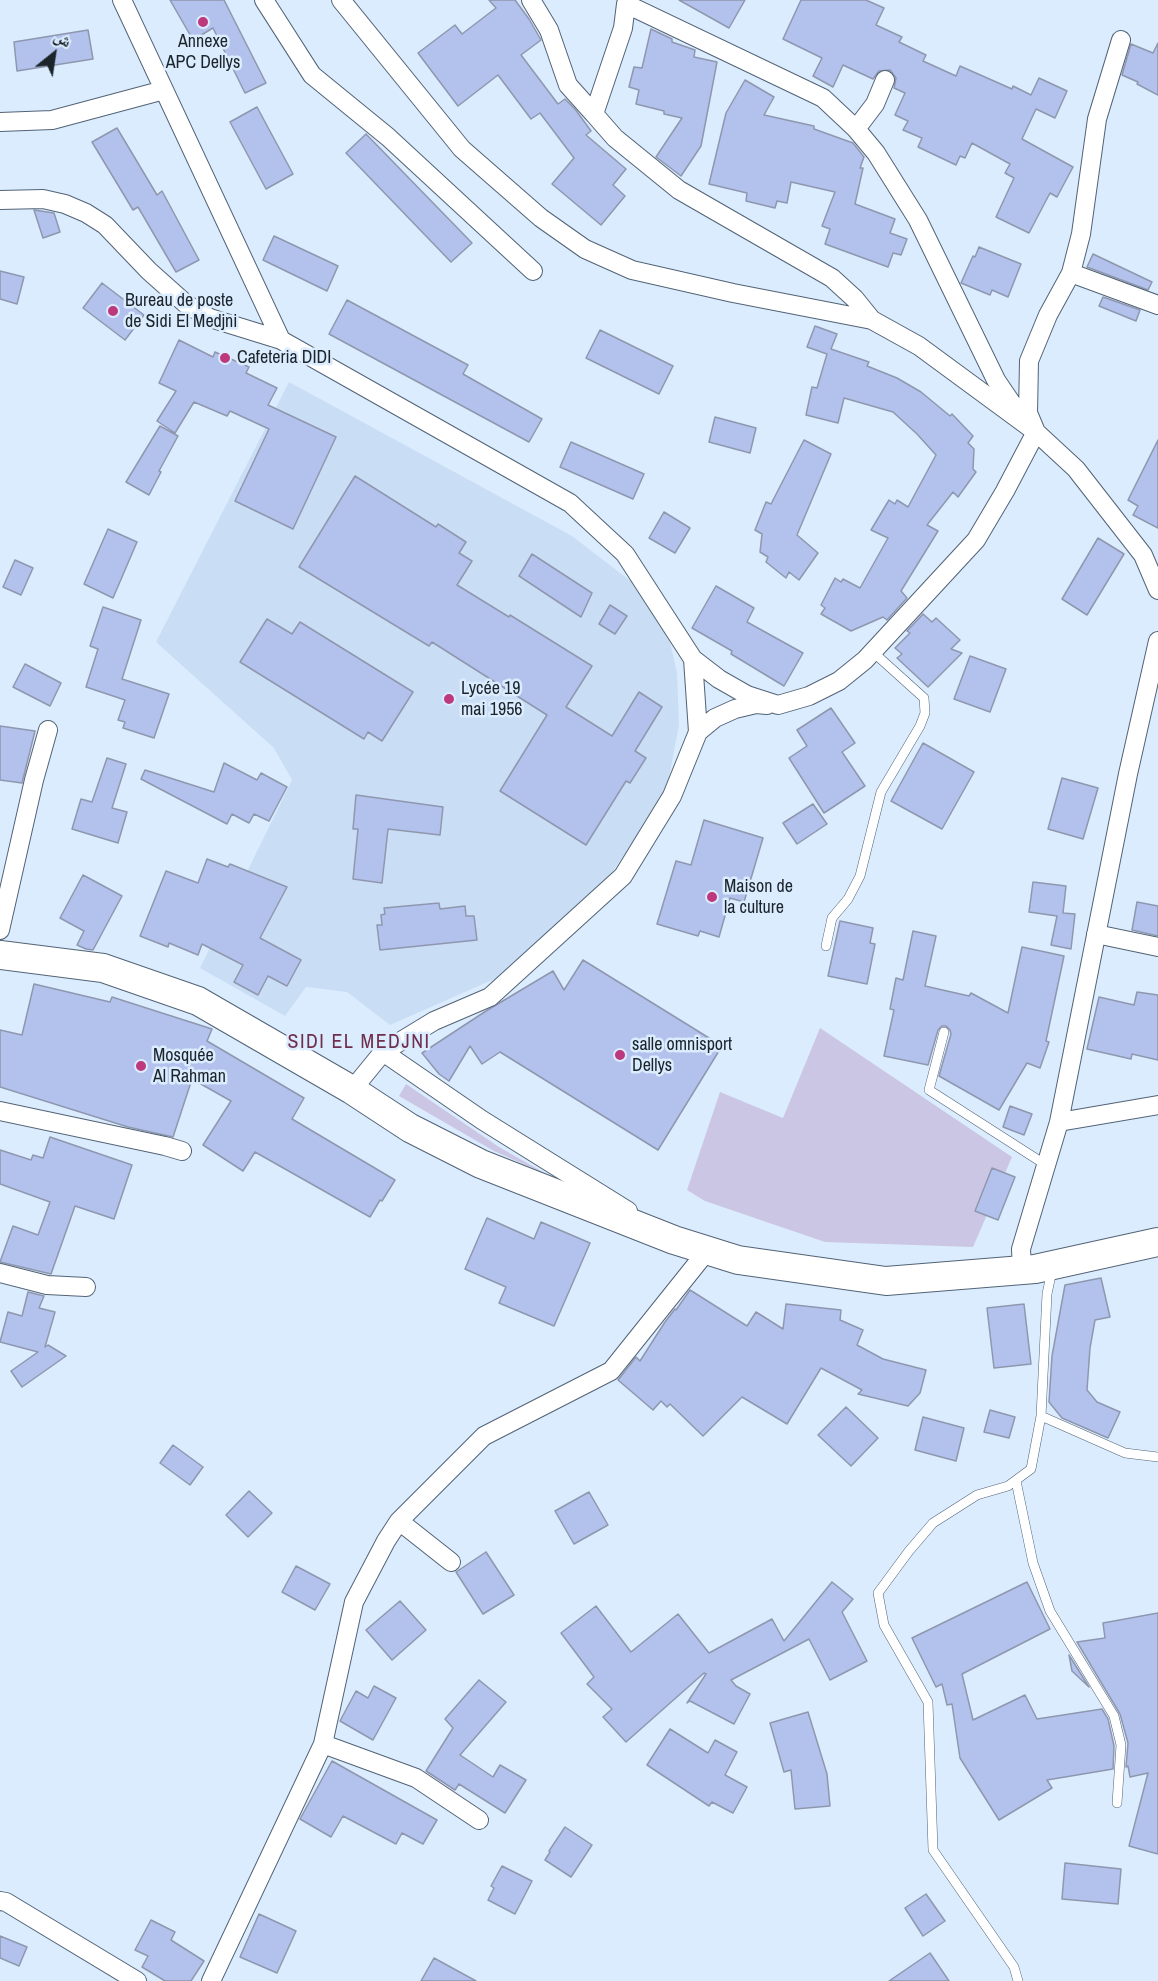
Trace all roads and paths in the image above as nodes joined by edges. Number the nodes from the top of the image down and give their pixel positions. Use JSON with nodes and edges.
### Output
{"nodes":[{"id":1,"x":122,"y":0,"type":"edge"},
{"id":2,"x":264,"y":0,"type":"edge"},
{"id":3,"x":341,"y":0,"type":"edge"},
{"id":4,"x":531,"y":0,"type":"edge"},
{"id":5,"x":622,"y":2,"type":"edge"},
{"id":6,"x":1121,"y":40,"type":"dead end"},
{"id":7,"x":885,"y":80,"type":"dead end"},
{"id":8,"x":164,"y":90,"type":"junction"},
{"id":9,"x":594,"y":114,"type":"junction"},
{"id":10,"x":0,"y":122,"type":"edge"},
{"id":11,"x":856,"y":129,"type":"junction"},
{"id":12,"x":0,"y":200,"type":"edge"},
{"id":13,"x":532,"y":271,"type":"dead end"},
{"id":14,"x":1071,"y":273,"type":"junction"},
{"id":15,"x":1158,"y":304,"type":"edge"},
{"id":16,"x":872,"y":320,"type":"junction"},
{"id":17,"x":281,"y":340,"type":"junction"},
{"id":18,"x":1036,"y":432,"type":"junction"},
{"id":19,"x":1158,"y":590,"type":"edge"},
{"id":20,"x":1158,"y":641,"type":"edge"},
{"id":21,"x":873,"y":652,"type":"junction"},
{"id":22,"x":693,"y":659,"type":"junction"},
{"id":23,"x":778,"y":705,"type":"junction"},
{"id":24,"x":48,"y":730,"type":"dead end"},
{"id":25,"x":698,"y":732,"type":"junction"},
{"id":26,"x":0,"y":930,"type":"edge"},
{"id":27,"x":1096,"y":934,"type":"junction"},
{"id":28,"x":826,"y":946,"type":"dead end"},
{"id":29,"x":1158,"y":946,"type":"edge"},
{"id":30,"x":0,"y":955,"type":"edge"},
{"id":31,"x":944,"y":1032,"type":"dead end"},
{"id":32,"x":383,"y":1052,"type":"junction"},
{"id":33,"x":352,"y":1090,"type":"junction"},
{"id":34,"x":1158,"y":1105,"type":"edge"},
{"id":35,"x":0,"y":1111,"type":"edge"},
{"id":36,"x":1059,"y":1122,"type":"junction"},
{"id":37,"x":182,"y":1151,"type":"dead end"},
{"id":38,"x":1046,"y":1165,"type":"junction"},
{"id":39,"x":674,"y":1240,"type":"junction"},
{"id":40,"x":1158,"y":1242,"type":"edge"},
{"id":41,"x":708,"y":1251,"type":"junction"},
{"id":42,"x":1053,"y":1265,"type":"junction"},
{"id":43,"x":1022,"y":1270,"type":"junction"},
{"id":44,"x":0,"y":1273,"type":"edge"},
{"id":45,"x":86,"y":1287,"type":"dead end"},
{"id":46,"x":1041,"y":1416,"type":"junction"},
{"id":47,"x":1158,"y":1457,"type":"edge"},
{"id":48,"x":1016,"y":1481,"type":"junction"},
{"id":49,"x":399,"y":1521,"type":"junction"},
{"id":50,"x":451,"y":1562,"type":"dead end"},
{"id":51,"x":323,"y":1744,"type":"junction"},
{"id":52,"x":1117,"y":1803,"type":"dead end"},
{"id":53,"x":479,"y":1820,"type":"dead end"},
{"id":54,"x":0,"y":1901,"type":"edge"},
{"id":55,"x":137,"y":1981,"type":"edge"},
{"id":56,"x":211,"y":1981,"type":"edge"},
{"id":57,"x":1018,"y":1981,"type":"edge"}],
"edges":[{"from":1,"to":8,"type":"street"},
{"from":2,"to":13,"type":"street"},
{"from":3,"to":16,"type":"street"},
{"from":4,"to":9,"type":"street"},
{"from":5,"to":9,"type":"street"},
{"from":5,"to":11,"type":"street"},
{"from":6,"to":14,"type":"street"},
{"from":7,"to":11,"type":"street"},
{"from":8,"to":10,"type":"street"},
{"from":8,"to":17,"type":"street"},
{"from":9,"to":16,"type":"street"},
{"from":11,"to":18,"type":"street"},
{"from":12,"to":17,"type":"street"},
{"from":14,"to":15,"type":"street"},
{"from":14,"to":18,"type":"street"},
{"from":16,"to":18,"type":"street"},
{"from":17,"to":22,"type":"street"},
{"from":18,"to":19,"type":"street"},
{"from":18,"to":21,"type":"street"},
{"from":20,"to":27,"type":"street"},
{"from":21,"to":23,"type":"street"},
{"from":21,"to":28,"type":"lane"},
{"from":22,"to":23,"type":"street"},
{"from":22,"to":25,"type":"street"},
{"from":23,"to":25,"type":"street"},
{"from":24,"to":26,"type":"street"},
{"from":25,"to":32,"type":"street"},
{"from":27,"to":29,"type":"street"},
{"from":27,"to":36,"type":"street"},
{"from":30,"to":33,"type":"main road"},
{"from":31,"to":38,"type":"lane"},
{"from":32,"to":33,"type":"street"},
{"from":32,"to":39,"type":"street"},
{"from":33,"to":39,"type":"main road"},
{"from":34,"to":36,"type":"street"},
{"from":35,"to":37,"type":"street"},
{"from":36,"to":38,"type":"street"},
{"from":38,"to":43,"type":"street"},
{"from":39,"to":41,"type":"main road"},
{"from":40,"to":42,"type":"main road"},
{"from":41,"to":43,"type":"main road"},
{"from":41,"to":49,"type":"street"},
{"from":42,"to":43,"type":"main road"},
{"from":42,"to":46,"type":"lane"},
{"from":44,"to":45,"type":"street"},
{"from":46,"to":47,"type":"lane"},
{"from":46,"to":48,"type":"lane"},
{"from":48,"to":52,"type":"lane"},
{"from":48,"to":57,"type":"lane"},
{"from":49,"to":50,"type":"street"},
{"from":49,"to":51,"type":"street"},
{"from":51,"to":53,"type":"street"},
{"from":51,"to":56,"type":"street"},
{"from":54,"to":55,"type":"street"}]}
